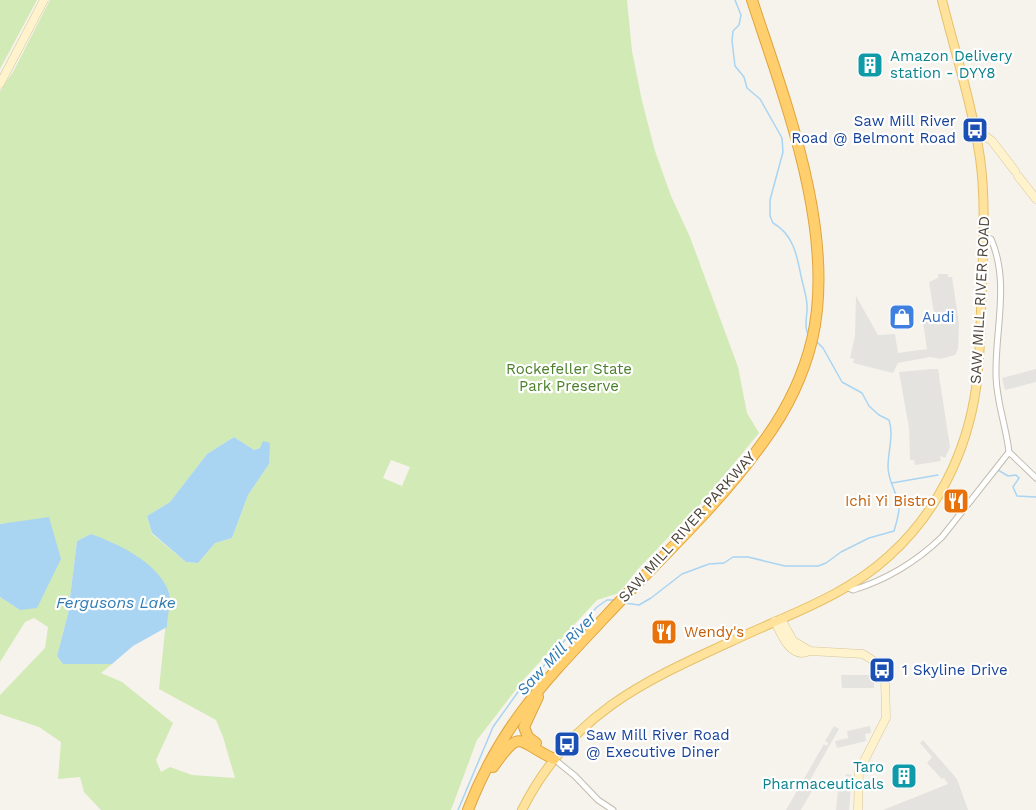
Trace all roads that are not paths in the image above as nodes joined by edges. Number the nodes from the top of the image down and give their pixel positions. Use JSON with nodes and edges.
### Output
{"nodes":[{"id":1,"x":44,"y":0,"type":"edge"},
{"id":2,"x":752,"y":0,"type":"edge"},
{"id":3,"x":758,"y":0,"type":"edge"},
{"id":4,"x":942,"y":0,"type":"edge"},
{"id":5,"x":0,"y":84,"type":"edge"},
{"id":6,"x":974,"y":128,"type":"junction"},
{"id":7,"x":1036,"y":199,"type":"edge"},
{"id":8,"x":983,"y":238,"type":"junction"},
{"id":9,"x":815,"y":339,"type":"junction"},
{"id":10,"x":1009,"y":452,"type":"junction"},
{"id":11,"x":1036,"y":477,"type":"edge"},
{"id":12,"x":847,"y":587,"type":"junction"},
{"id":13,"x":623,"y":602,"type":"junction"},
{"id":14,"x":778,"y":620,"type":"junction"},
{"id":15,"x":538,"y":697,"type":"junction"},
{"id":16,"x":554,"y":759,"type":"junction"},
{"id":17,"x":493,"y":767,"type":"junction"},
{"id":18,"x":468,"y":810,"type":"edge"},
{"id":19,"x":474,"y":810,"type":"edge"},
{"id":20,"x":522,"y":810,"type":"edge"},
{"id":21,"x":613,"y":810,"type":"edge"},
{"id":22,"x":858,"y":810,"type":"edge"}],
"edges":[{"from":1,"to":5,"type":"street"},
{"from":2,"to":9,"type":"highway","name":"SAW MILL RIVER PARKWAY"},
{"from":3,"to":9,"type":"highway","name":"SAW MILL RIVER PARKWAY"},
{"from":4,"to":6,"type":"main road","name":"SAW MILL RIVER ROAD"},
{"from":6,"to":7,"type":"street"},
{"from":6,"to":8,"type":"main road","name":"SAW MILL RIVER ROAD"},
{"from":8,"to":10,"type":"street"},
{"from":8,"to":12,"type":"main road","name":"SAW MILL RIVER ROAD"},
{"from":9,"to":13,"type":"highway","name":"SAW MILL RIVER PARKWAY"},
{"from":10,"to":11,"type":"street"},
{"from":10,"to":12,"type":"street"},
{"from":12,"to":14,"type":"main road","name":"SAW MILL RIVER ROAD"},
{"from":13,"to":15,"type":"highway","name":"SAW MILL RIVER PARKWAY"},
{"from":13,"to":18,"type":"highway","name":"SAW MILL RIVER PARKWAY"},
{"from":14,"to":16,"type":"main road","name":"SAW MILL RIVER ROAD"},
{"from":14,"to":22,"type":"street"},
{"from":15,"to":16,"type":"highway"},
{"from":15,"to":17,"type":"highway","name":"SAW MILL RIVER PARKWAY"},
{"from":16,"to":17,"type":"highway"},
{"from":16,"to":20,"type":"main road","name":"SAW MILL RIVER ROAD"},
{"from":16,"to":21,"type":"street"},
{"from":17,"to":19,"type":"highway","name":"SAW MILL RIVER PARKWAY"}]}
